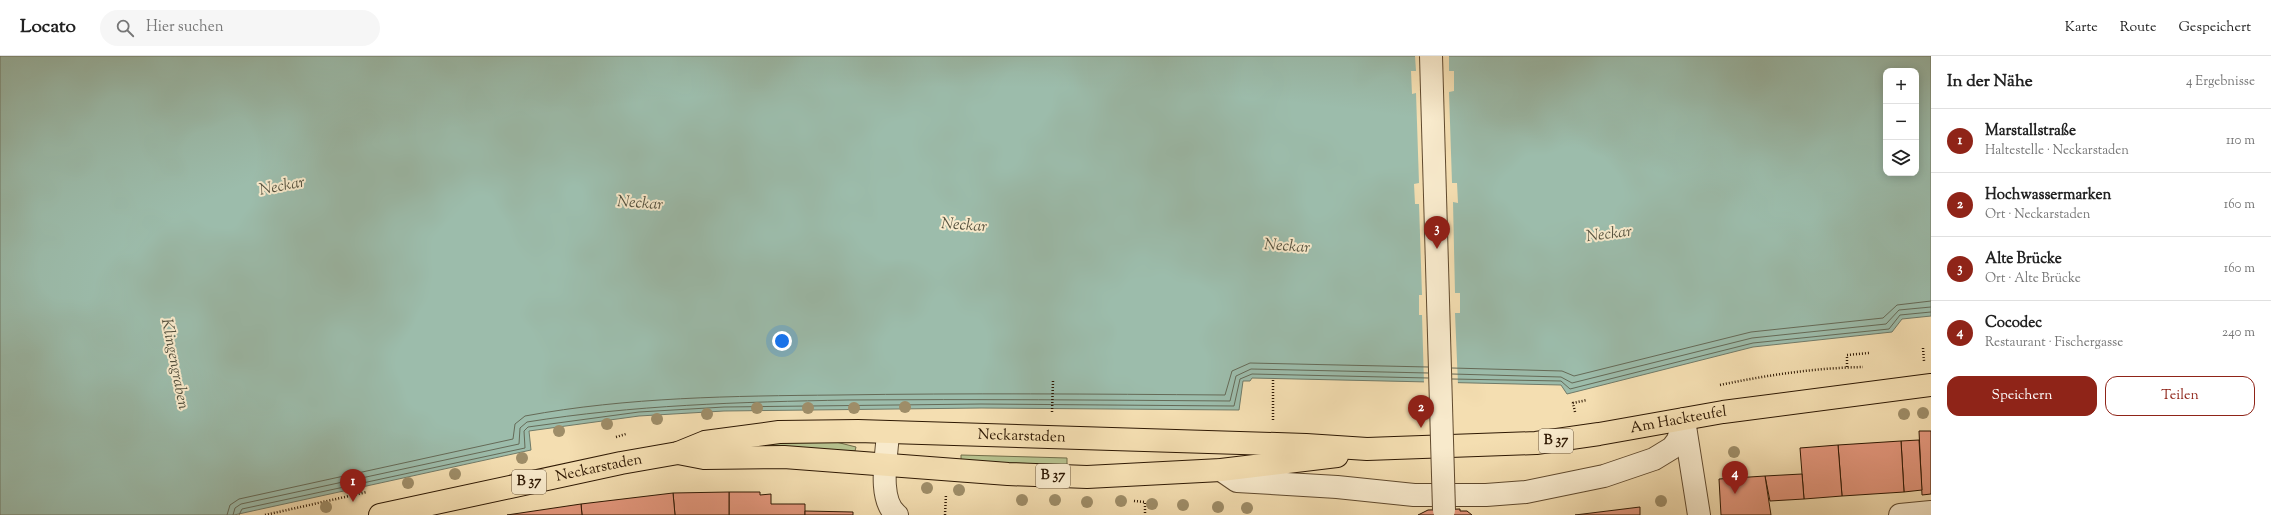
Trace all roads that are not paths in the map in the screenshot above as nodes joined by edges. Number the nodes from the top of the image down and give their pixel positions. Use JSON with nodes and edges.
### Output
{"nodes":[{"id":1,"x":1431,"y":56,"type":"edge"},
{"id":2,"x":1928,"y":375,"type":"edge"},
{"id":3,"x":1684,"y":419,"type":"junction"},
{"id":4,"x":888,"y":433,"type":"junction"},
{"id":5,"x":1426,"y":448,"type":"joint"},
{"id":6,"x":1367,"y":450,"type":"junction"},
{"id":7,"x":678,"y":453,"type":"junction"},
{"id":8,"x":886,"y":464,"type":"junction"},
{"id":9,"x":1221,"y":470,"type":"junction"},
{"id":10,"x":1444,"y":510,"type":"dead end"},
{"id":11,"x":888,"y":511,"type":"edge"},
{"id":12,"x":1931,"y":512,"type":"edge"},
{"id":13,"x":380,"y":515,"type":"edge"},
{"id":14,"x":1699,"y":515,"type":"edge"},
{"id":15,"x":1900,"y":515,"type":"edge"}],
"edges":[{"from":1,"to":10,"type":"street","bridge":true},
{"from":2,"to":3,"type":"main road","name":"Am Hackteufel","number":"B 37"},
{"from":3,"to":5,"type":"main road","name":"Am Hackteufel","number":"B 37"},
{"from":3,"to":9,"type":"street"},
{"from":3,"to":14,"type":"street"},
{"from":4,"to":6,"type":"main road","name":"Neckarstaden","number":"B 37"},
{"from":4,"to":7,"type":"main road","name":"Neckarstaden","number":"B 37"},
{"from":4,"to":8,"type":"street"},
{"from":5,"to":6,"type":"main road","name":"Neckarstaden","number":"B 37"},
{"from":6,"to":9,"type":"main road","name":"Neckarstaden","number":"B 37"},
{"from":7,"to":8,"type":"main road","name":"Neckarstaden","number":"B 37"},
{"from":7,"to":13,"type":"main road","name":"Neckarstaden","number":"B 37"},
{"from":8,"to":9,"type":"main road","name":"Neckarstaden","number":"B 37"},
{"from":8,"to":11,"type":"street"},
{"from":12,"to":15,"type":"street"}]}
